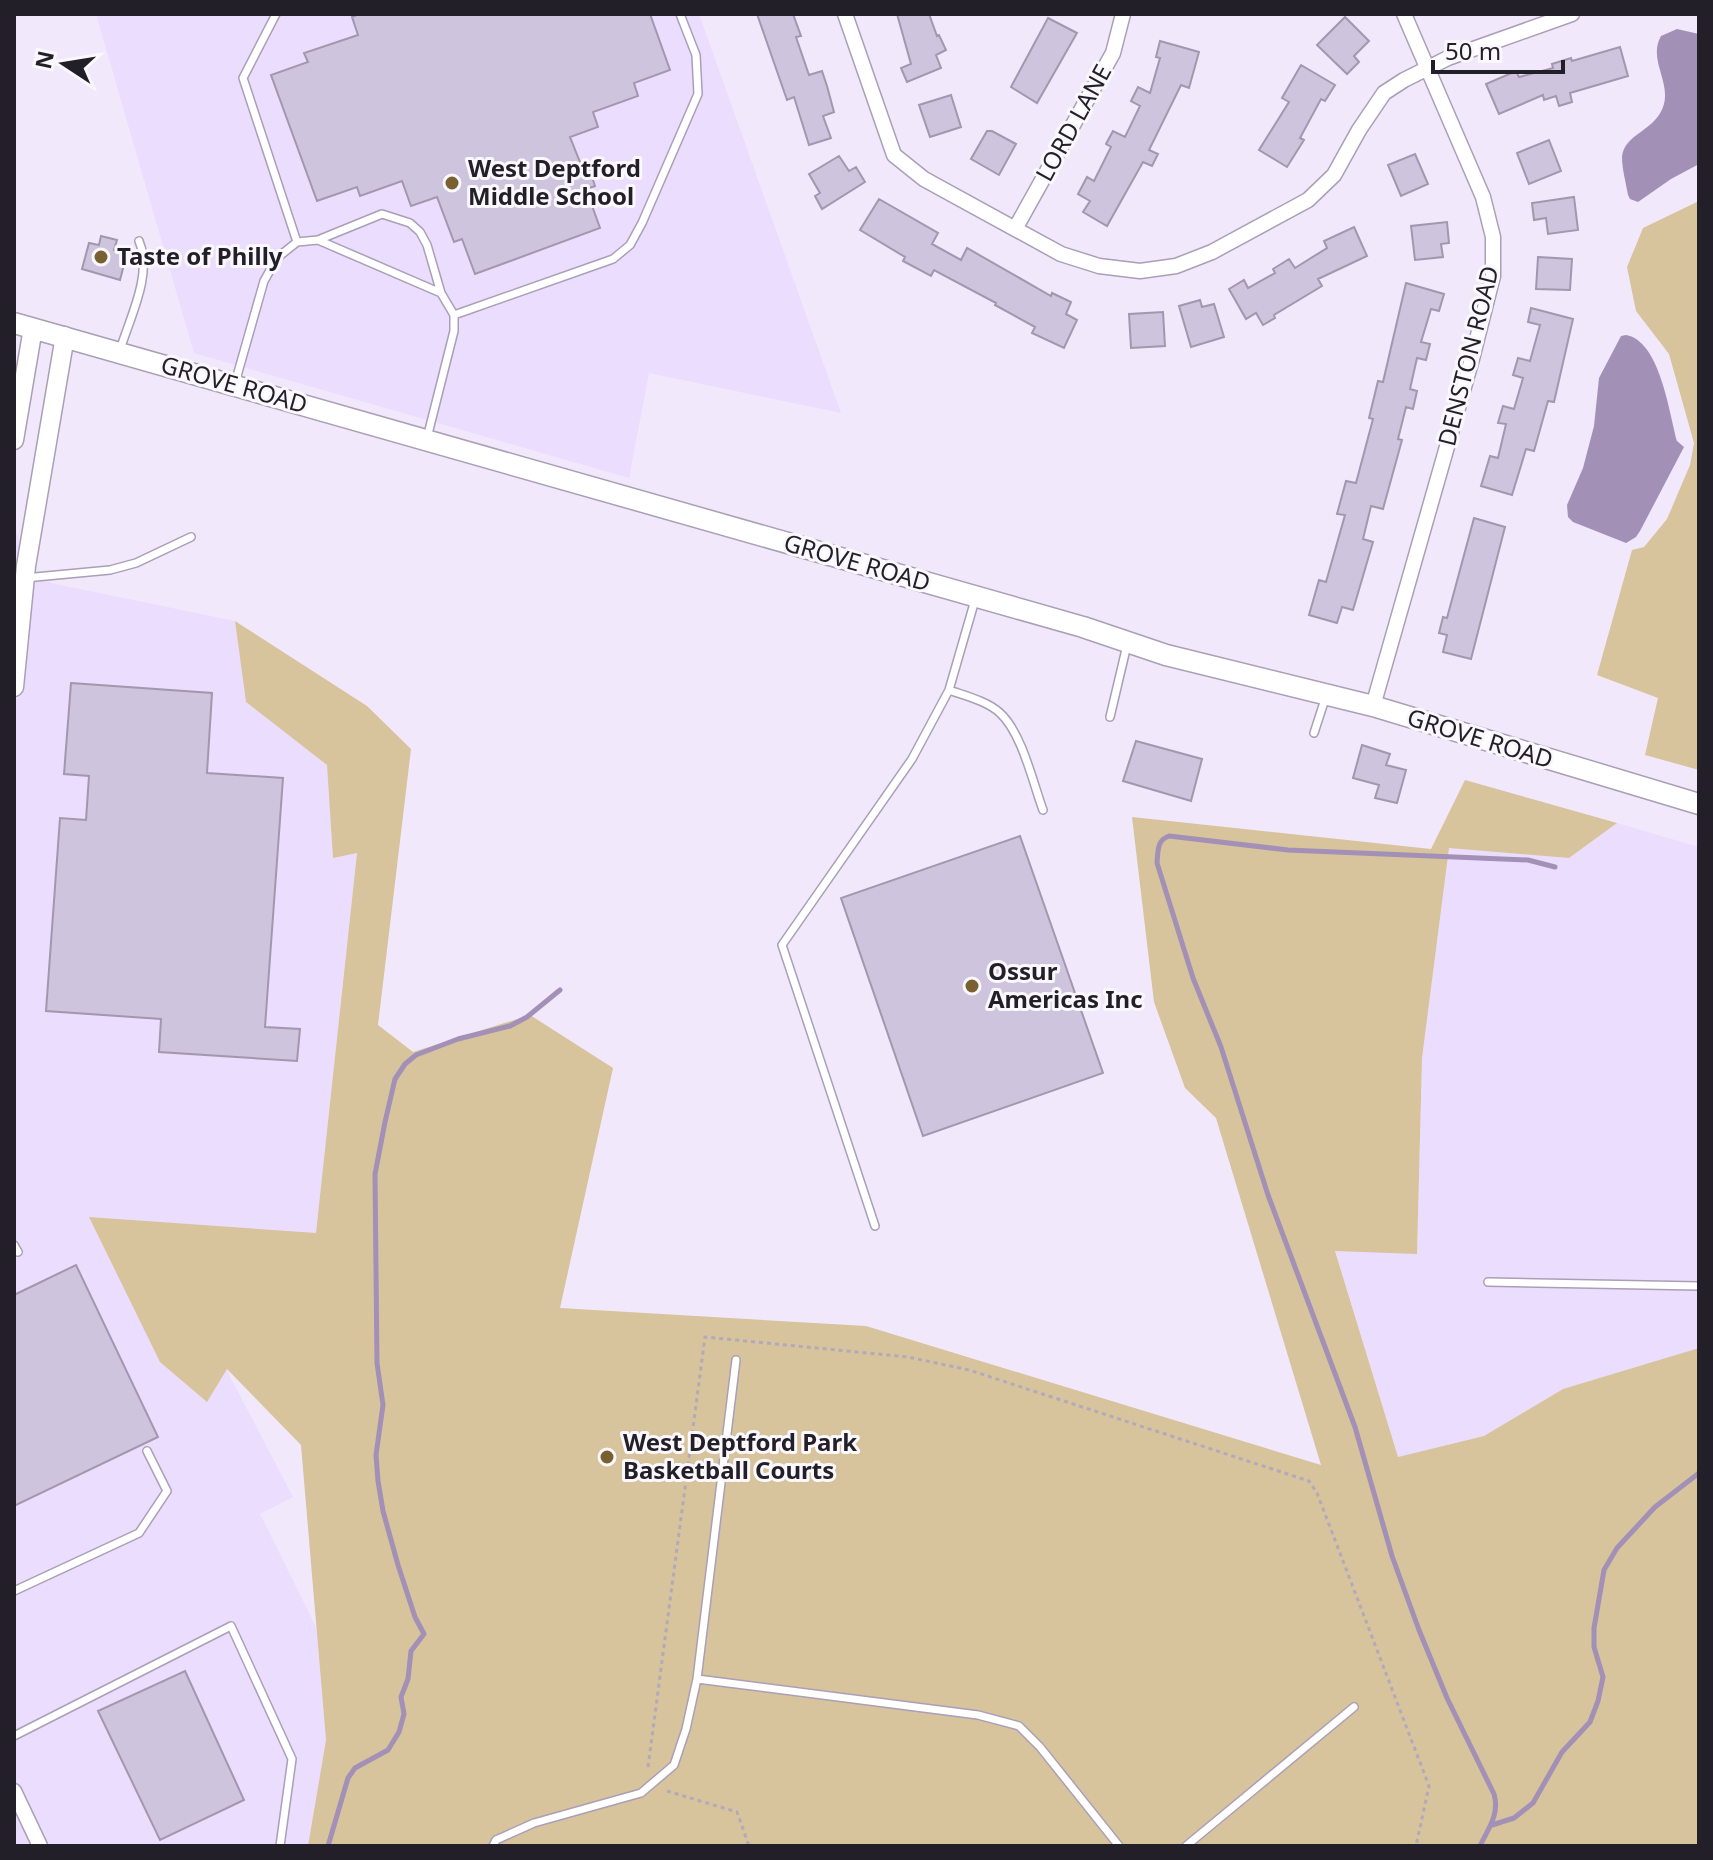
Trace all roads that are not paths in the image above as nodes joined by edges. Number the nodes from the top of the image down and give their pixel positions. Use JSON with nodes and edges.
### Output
{"nodes":[{"id":1,"x":276,"y":14,"type":"edge"},
{"id":2,"x":680,"y":14,"type":"edge"},
{"id":3,"x":845,"y":14,"type":"edge"},
{"id":4,"x":1123,"y":14,"type":"edge"},
{"id":5,"x":1404,"y":14,"type":"edge"},
{"id":6,"x":1572,"y":14,"type":"edge"},
{"id":7,"x":1428,"y":68,"type":"junction"},
{"id":8,"x":1015,"y":229,"type":"junction"},
{"id":9,"x":318,"y":240,"type":"junction"},
{"id":10,"x":139,"y":241,"type":"dead end"},
{"id":11,"x":297,"y":242,"type":"junction"},
{"id":12,"x":441,"y":293,"type":"junction"},
{"id":13,"x":454,"y":315,"type":"junction"},
{"id":14,"x":24,"y":325,"type":"edge"},
{"id":15,"x":65,"y":336,"type":"junction"},
{"id":16,"x":120,"y":352,"type":"junction"},
{"id":17,"x":234,"y":385,"type":"junction"},
{"id":18,"x":14,"y":440,"type":"edge"},
{"id":19,"x":427,"y":440,"type":"junction"},
{"id":20,"x":191,"y":537,"type":"dead end"},
{"id":21,"x":20,"y":579,"type":"edge"},
{"id":22,"x":976,"y":597,"type":"junction"},
{"id":23,"x":1127,"y":642,"type":"junction"},
{"id":24,"x":14,"y":687,"type":"edge"},
{"id":25,"x":949,"y":690,"type":"junction"},
{"id":26,"x":1327,"y":694,"type":"junction"},
{"id":27,"x":1373,"y":706,"type":"junction"},
{"id":28,"x":1110,"y":717,"type":"dead end"},
{"id":29,"x":1314,"y":733,"type":"dead end"},
{"id":30,"x":1699,"y":804,"type":"edge"},
{"id":31,"x":1043,"y":810,"type":"dead end"},
{"id":32,"x":875,"y":1226,"type":"dead end"},
{"id":33,"x":1488,"y":1282,"type":"dead end"},
{"id":34,"x":1699,"y":1286,"type":"edge"},
{"id":35,"x":736,"y":1360,"type":"dead end"},
{"id":36,"x":147,"y":1451,"type":"dead end"},
{"id":37,"x":14,"y":1591,"type":"edge"},
{"id":38,"x":697,"y":1679,"type":"junction"},
{"id":39,"x":1354,"y":1707,"type":"dead end"},
{"id":40,"x":14,"y":1736,"type":"edge"},
{"id":41,"x":14,"y":1791,"type":"edge"},
{"id":42,"x":40,"y":1846,"type":"edge"},
{"id":43,"x":280,"y":1846,"type":"edge"},
{"id":44,"x":493,"y":1846,"type":"edge"},
{"id":45,"x":1119,"y":1846,"type":"edge"},
{"id":46,"x":1186,"y":1846,"type":"edge"}],
"edges":[{"from":1,"to":11,"type":"lane"},
{"from":2,"to":13,"type":"lane"},
{"from":3,"to":8,"type":"street"},
{"from":4,"to":8,"type":"street","name":"LORD LANE"},
{"from":5,"to":7,"type":"street","name":"DENSTON ROAD"},
{"from":6,"to":7,"type":"street"},
{"from":7,"to":8,"type":"street"},
{"from":7,"to":27,"type":"street","name":"DENSTON ROAD"},
{"from":9,"to":11,"type":"lane"},
{"from":9,"to":12,"type":"lane"},
{"from":9,"to":12,"type":"lane"},
{"from":10,"to":16,"type":"lane"},
{"from":11,"to":17,"type":"lane"},
{"from":12,"to":13,"type":"lane"},
{"from":13,"to":19,"type":"lane"},
{"from":14,"to":15,"type":"main road","name":"GROVE ROAD"},
{"from":14,"to":18,"type":"street"},
{"from":15,"to":16,"type":"main road","name":"GROVE ROAD"},
{"from":15,"to":21,"type":"street"},
{"from":16,"to":17,"type":"main road","name":"GROVE ROAD"},
{"from":17,"to":19,"type":"main road","name":"GROVE ROAD"},
{"from":19,"to":22,"type":"main road","name":"GROVE ROAD"},
{"from":20,"to":21,"type":"lane"},
{"from":21,"to":24,"type":"street"},
{"from":22,"to":23,"type":"main road","name":"GROVE ROAD"},
{"from":22,"to":25,"type":"lane"},
{"from":23,"to":26,"type":"main road","name":"GROVE ROAD"},
{"from":23,"to":28,"type":"lane"},
{"from":25,"to":31,"type":"lane"},
{"from":25,"to":32,"type":"lane"},
{"from":26,"to":27,"type":"main road","name":"GROVE ROAD"},
{"from":26,"to":29,"type":"lane"},
{"from":27,"to":30,"type":"main road","name":"GROVE ROAD"},
{"from":33,"to":34,"type":"lane"},
{"from":35,"to":38,"type":"lane"},
{"from":36,"to":37,"type":"lane"},
{"from":38,"to":44,"type":"lane"},
{"from":38,"to":45,"type":"lane"},
{"from":39,"to":46,"type":"lane"},
{"from":40,"to":43,"type":"lane"},
{"from":41,"to":42,"type":"street"}]}
